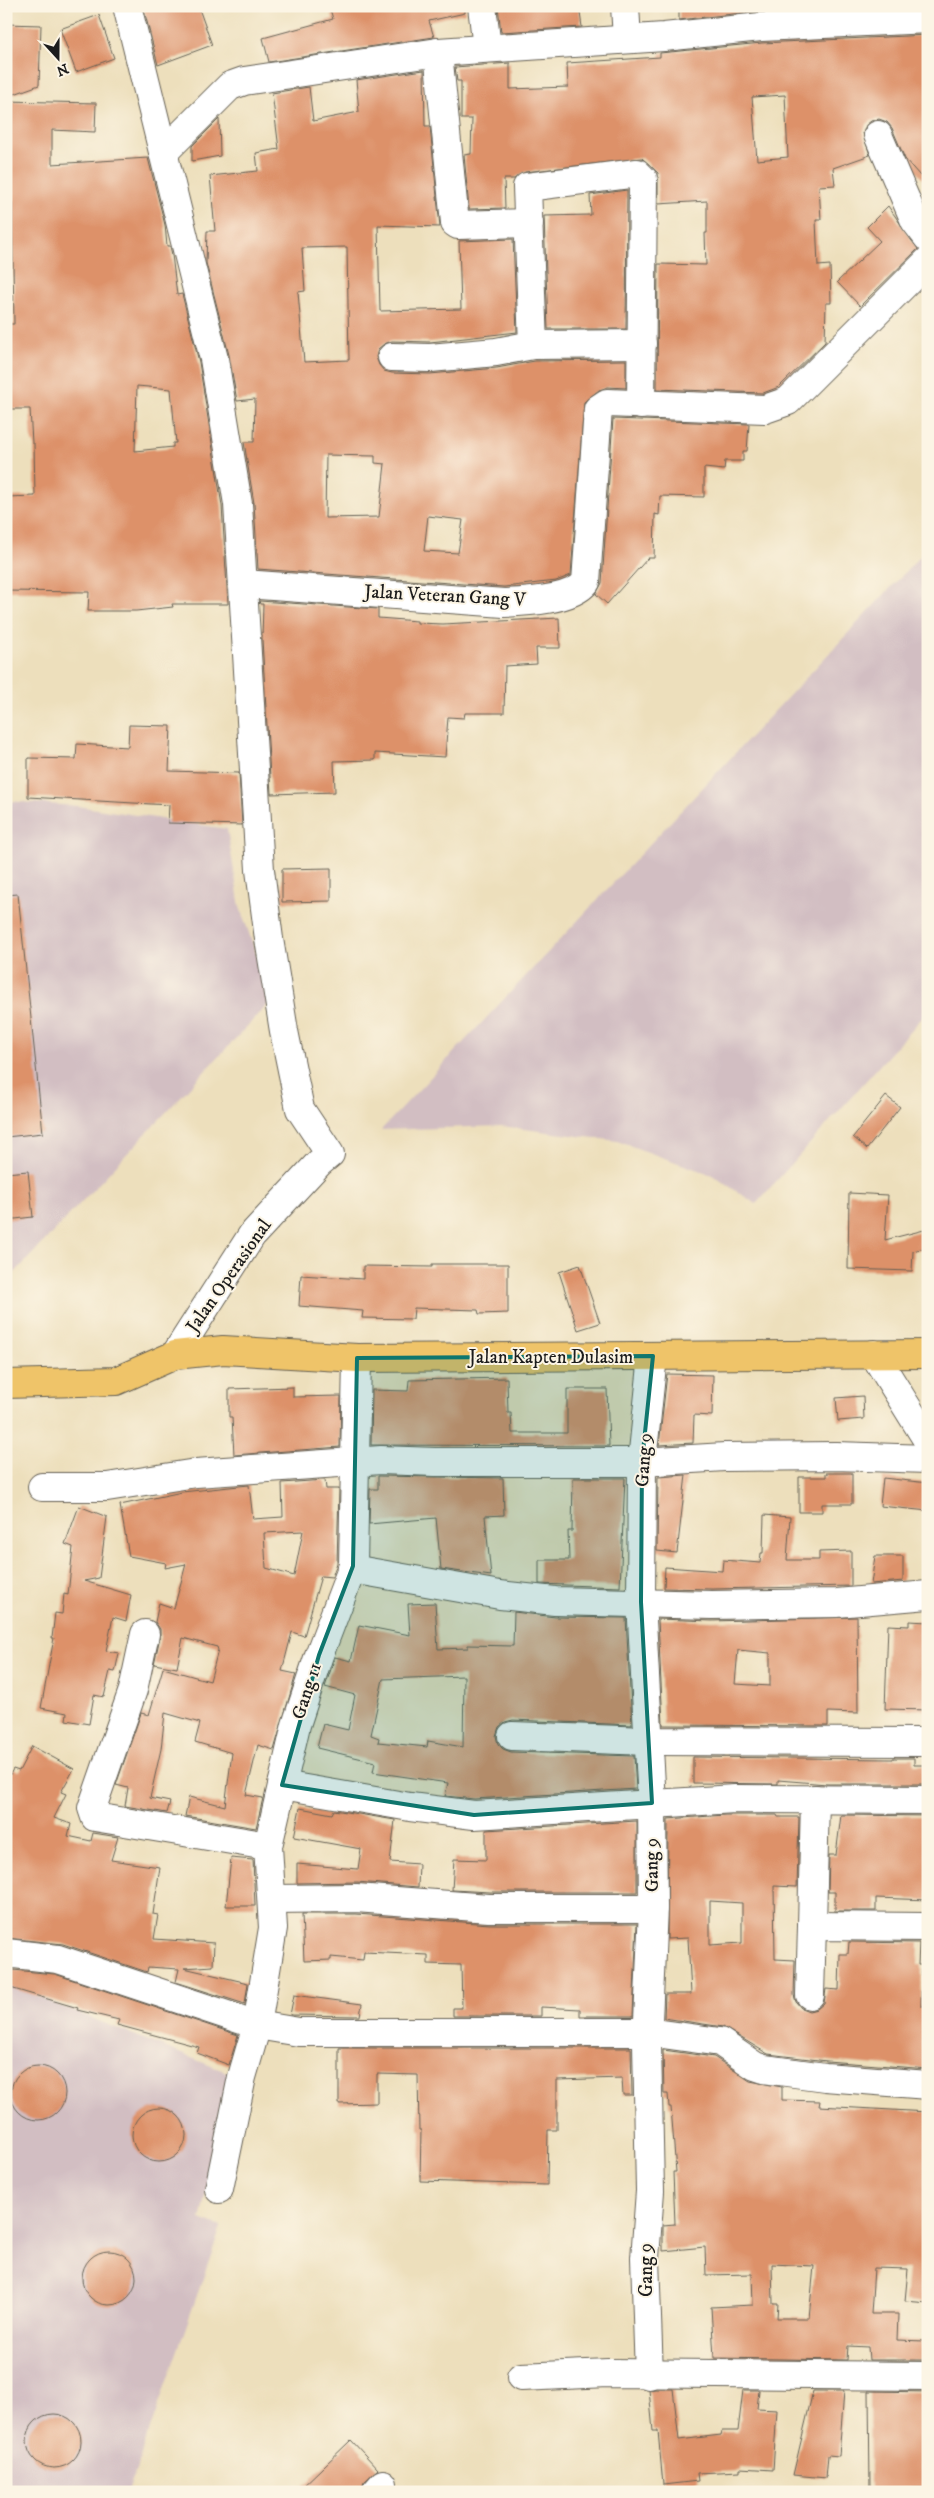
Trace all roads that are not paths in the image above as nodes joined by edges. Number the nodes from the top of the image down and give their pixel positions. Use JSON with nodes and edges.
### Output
{"nodes":[{"id":1,"x":127,"y":6,"type":"edge"},
{"id":2,"x":482,"y":6,"type":"edge"},
{"id":3,"x":625,"y":6,"type":"edge"},
{"id":4,"x":761,"y":17,"type":"edge"},
{"id":5,"x":928,"y":19,"type":"edge"},
{"id":6,"x":627,"y":39,"type":"junction"},
{"id":7,"x":487,"y":48,"type":"junction"},
{"id":8,"x":438,"y":52,"type":"junction"},
{"id":9,"x":878,"y":135,"type":"dead end"},
{"id":10,"x":163,"y":153,"type":"junction"},
{"id":11,"x":529,"y":223,"type":"junction"},
{"id":12,"x":928,"y":238,"type":"edge"},
{"id":13,"x":928,"y":261,"type":"edge"},
{"id":14,"x":642,"y":344,"type":"junction"},
{"id":15,"x":533,"y":345,"type":"junction"},
{"id":16,"x":392,"y":357,"type":"dead end"},
{"id":17,"x":641,"y":405,"type":"junction"},
{"id":18,"x":244,"y":584,"type":"junction"},
{"id":19,"x":874,"y":1354,"type":"junction"},
{"id":20,"x":928,"y":1354,"type":"edge"},
{"id":21,"x":175,"y":1355,"type":"junction"},
{"id":22,"x":653,"y":1356,"type":"junction"},
{"id":23,"x":357,"y":1358,"type":"junction"},
{"id":24,"x":6,"y":1384,"type":"edge"},
{"id":25,"x":928,"y":1441,"type":"edge"},
{"id":26,"x":928,"y":1459,"type":"edge"},
{"id":27,"x":642,"y":1461,"type":"junction"},
{"id":28,"x":356,"y":1462,"type":"junction"},
{"id":29,"x":42,"y":1487,"type":"dead end"},
{"id":30,"x":352,"y":1569,"type":"junction"},
{"id":31,"x":928,"y":1595,"type":"edge"},
{"id":32,"x":641,"y":1602,"type":"junction"},
{"id":33,"x":145,"y":1634,"type":"dead end"},
{"id":34,"x":512,"y":1736,"type":"dead end"},
{"id":35,"x":648,"y":1741,"type":"junction"},
{"id":36,"x":928,"y":1742,"type":"edge"},
{"id":37,"x":282,"y":1784,"type":"junction"},
{"id":38,"x":814,"y":1799,"type":"junction"},
{"id":39,"x":928,"y":1800,"type":"edge"},
{"id":40,"x":652,"y":1803,"type":"junction"},
{"id":41,"x":268,"y":1846,"type":"junction"},
{"id":42,"x":273,"y":1899,"type":"junction"},
{"id":43,"x":653,"y":1908,"type":"junction"},
{"id":44,"x":812,"y":1926,"type":"junction"},
{"id":45,"x":928,"y":1927,"type":"edge"},
{"id":46,"x":6,"y":1953,"type":"edge"},
{"id":47,"x":810,"y":1995,"type":"dead end"},
{"id":48,"x":257,"y":2025,"type":"junction"},
{"id":49,"x":648,"y":2032,"type":"junction"},
{"id":50,"x":928,"y":2085,"type":"edge"},
{"id":51,"x":219,"y":2189,"type":"dead end"},
{"id":52,"x":649,"y":2374,"type":"junction"},
{"id":53,"x":928,"y":2376,"type":"edge"},
{"id":54,"x":521,"y":2377,"type":"dead end"}],
"edges":[{"from":1,"to":10,"type":"street"},
{"from":2,"to":7,"type":"street"},
{"from":3,"to":6,"type":"street"},
{"from":4,"to":5,"type":"street"},
{"from":4,"to":6,"type":"street"},
{"from":6,"to":7,"type":"street"},
{"from":7,"to":8,"type":"street"},
{"from":8,"to":10,"type":"street"},
{"from":8,"to":11,"type":"street"},
{"from":9,"to":12,"type":"street"},
{"from":10,"to":18,"type":"street"},
{"from":11,"to":14,"type":"street"},
{"from":11,"to":15,"type":"street"},
{"from":13,"to":17,"type":"street","name":"Jalan Veteran Gang V"},
{"from":14,"to":15,"type":"street"},
{"from":14,"to":17,"type":"street"},
{"from":15,"to":16,"type":"street"},
{"from":17,"to":18,"type":"street","name":"Jalan Veteran Gang V"},
{"from":18,"to":21,"type":"street","name":"Jalan Operasional"},
{"from":19,"to":20,"type":"main road","name":"Jalan Kapten Dulasim"},
{"from":19,"to":22,"type":"main road","name":"Jalan Kapten Dulasim"},
{"from":19,"to":25,"type":"street"},
{"from":21,"to":23,"type":"main road","name":"Jalan Kapten Dulasim"},
{"from":21,"to":24,"type":"main road"},
{"from":22,"to":23,"type":"main road","name":"Jalan Kapten Dulasim"},
{"from":22,"to":27,"type":"street","name":"Gang 9"},
{"from":23,"to":28,"type":"street","name":"Gang 11"},
{"from":26,"to":27,"type":"street"},
{"from":27,"to":28,"type":"street"},
{"from":27,"to":32,"type":"street","name":"Gang 9"},
{"from":28,"to":29,"type":"street"},
{"from":28,"to":30,"type":"street","name":"Gang 11"},
{"from":30,"to":32,"type":"street"},
{"from":30,"to":37,"type":"street","name":"Gang 11"},
{"from":31,"to":32,"type":"street"},
{"from":32,"to":35,"type":"street","name":"Gang 9"},
{"from":33,"to":41,"type":"street"},
{"from":34,"to":35,"type":"street"},
{"from":35,"to":36,"type":"street"},
{"from":35,"to":40,"type":"street","name":"Gang 9"},
{"from":37,"to":40,"type":"street"},
{"from":37,"to":41,"type":"street","name":"Gang 11"},
{"from":38,"to":39,"type":"street"},
{"from":38,"to":40,"type":"street"},
{"from":38,"to":44,"type":"street"},
{"from":40,"to":43,"type":"street","name":"Gang 9"},
{"from":41,"to":42,"type":"street","name":"Gang 11"},
{"from":42,"to":43,"type":"street"},
{"from":42,"to":48,"type":"street","name":"Gang 11"},
{"from":43,"to":49,"type":"street","name":"Gang 9"},
{"from":44,"to":45,"type":"street"},
{"from":44,"to":47,"type":"street"},
{"from":46,"to":48,"type":"street"},
{"from":48,"to":49,"type":"street"},
{"from":48,"to":51,"type":"street","name":"Gang 11"},
{"from":49,"to":50,"type":"street"},
{"from":49,"to":52,"type":"street","name":"Gang 9"},
{"from":52,"to":53,"type":"street"},
{"from":52,"to":54,"type":"street"}]}
